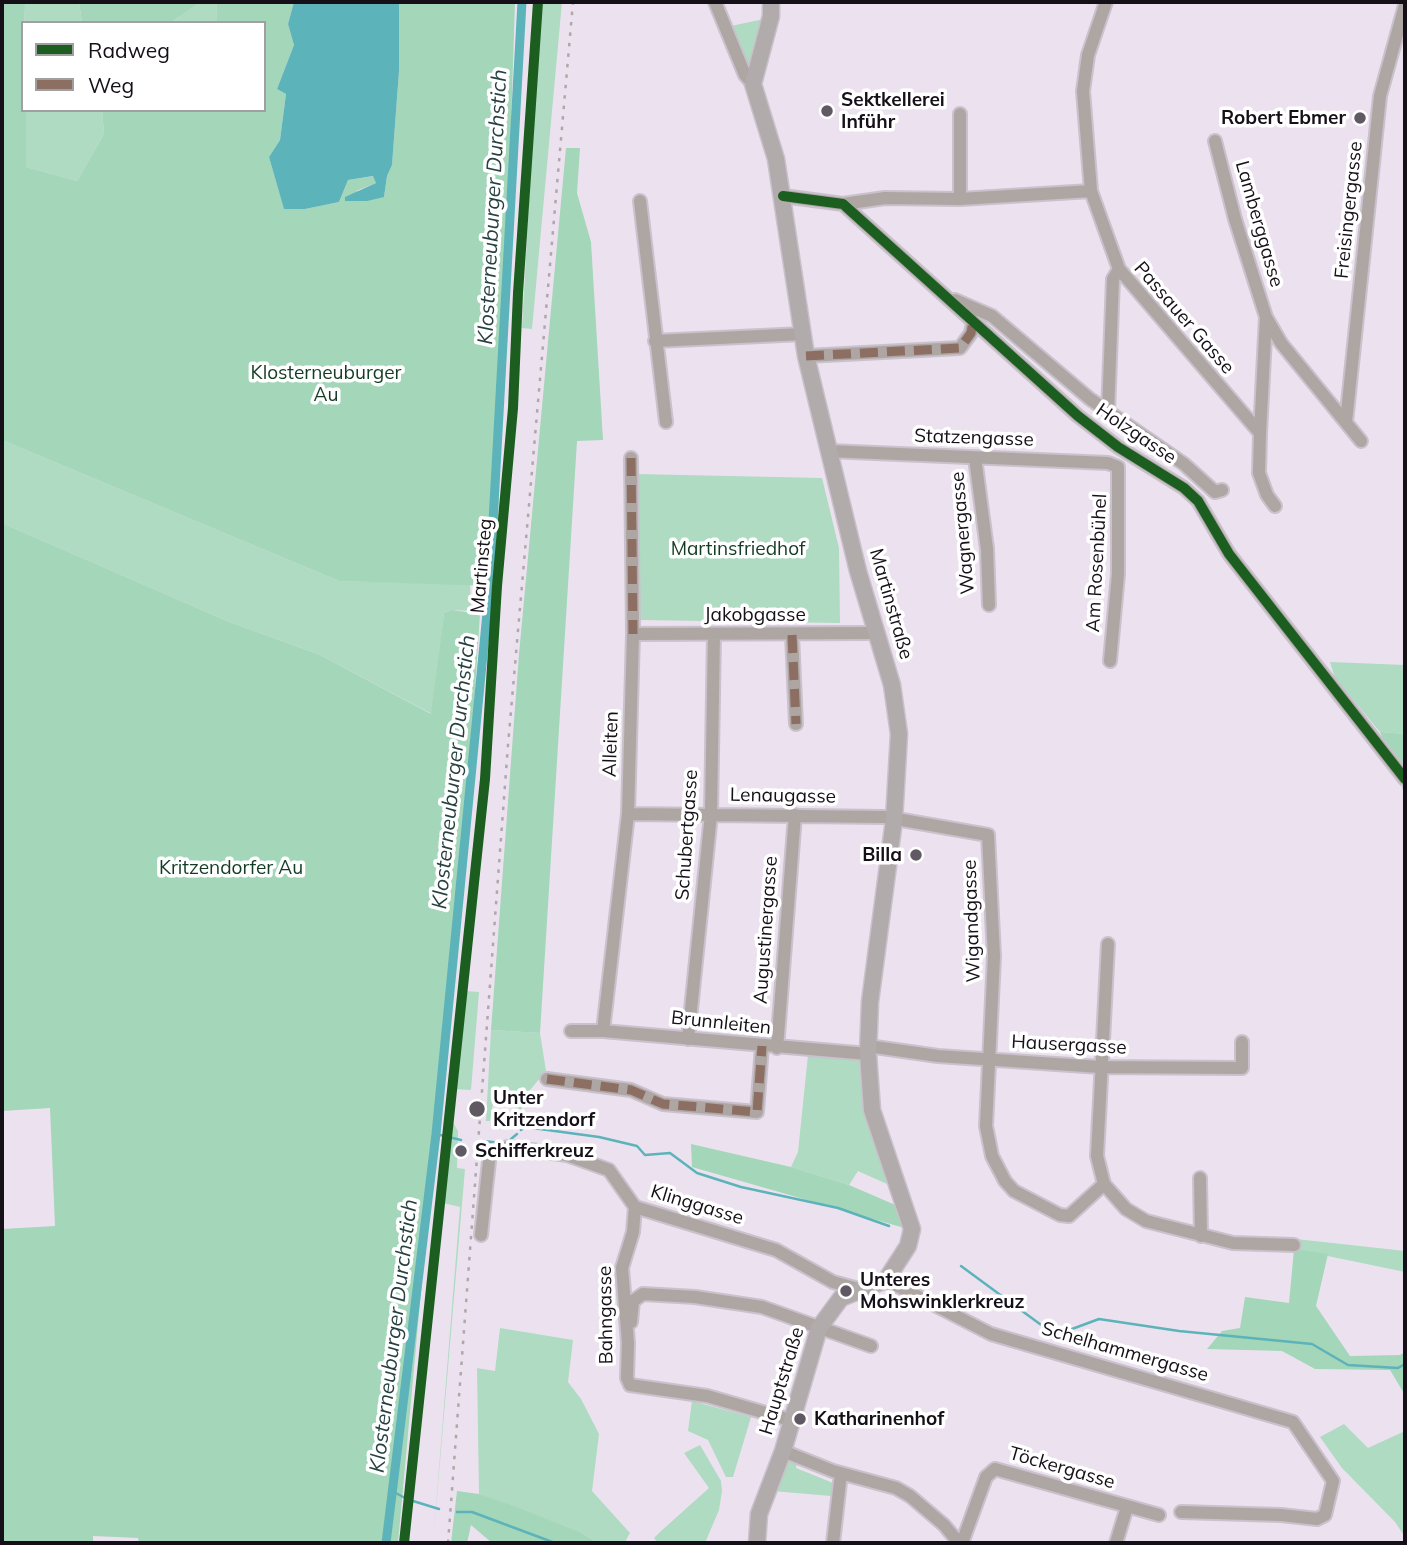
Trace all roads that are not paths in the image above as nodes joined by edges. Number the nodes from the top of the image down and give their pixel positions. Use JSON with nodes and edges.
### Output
{"nodes":[{"id":1,"x":715,"y":2,"type":"edge"},
{"id":2,"x":771,"y":2,"type":"edge"},
{"id":3,"x":1106,"y":2,"type":"edge"},
{"id":4,"x":1405,"y":5,"type":"edge"},
{"id":5,"x":753,"y":84,"type":"junction"},
{"id":6,"x":960,"y":114,"type":"dead end"},
{"id":7,"x":1215,"y":141,"type":"dead end"},
{"id":8,"x":1091,"y":191,"type":"junction"},
{"id":9,"x":783,"y":196,"type":"junction"},
{"id":10,"x":960,"y":199,"type":"junction"},
{"id":11,"x":640,"y":201,"type":"dead end"},
{"id":12,"x":844,"y":204,"type":"junction"},
{"id":13,"x":1119,"y":270,"type":"junction"},
{"id":14,"x":945,"y":296,"type":"junction"},
{"id":15,"x":1266,"y":317,"type":"junction"},
{"id":16,"x":974,"y":322,"type":"junction"},
{"id":17,"x":803,"y":334,"type":"junction"},
{"id":18,"x":656,"y":341,"type":"junction"},
{"id":19,"x":806,"y":356,"type":"junction"},
{"id":20,"x":1108,"y":412,"type":"junction"},
{"id":21,"x":666,"y":422,"type":"dead end"},
{"id":22,"x":1346,"y":422,"type":"junction"},
{"id":23,"x":1260,"y":433,"type":"junction"},
{"id":24,"x":1361,"y":441,"type":"dead end"},
{"id":25,"x":828,"y":452,"type":"junction"},
{"id":26,"x":631,"y":457,"type":"dead end"},
{"id":27,"x":975,"y":458,"type":"junction"},
{"id":28,"x":1118,"y":467,"type":"joint"},
{"id":29,"x":1222,"y":490,"type":"dead end"},
{"id":30,"x":1275,"y":506,"type":"dead end"},
{"id":31,"x":989,"y":605,"type":"dead end"},
{"id":32,"x":876,"y":633,"type":"junction"},
{"id":33,"x":633,"y":634,"type":"junction"},
{"id":34,"x":713,"y":634,"type":"junction"},
{"id":35,"x":792,"y":635,"type":"junction"},
{"id":36,"x":1110,"y":661,"type":"dead end"},
{"id":37,"x":796,"y":724,"type":"dead end"},
{"id":38,"x":1405,"y":779,"type":"edge"},
{"id":39,"x":628,"y":814,"type":"junction"},
{"id":40,"x":711,"y":814,"type":"junction"},
{"id":41,"x":794,"y":815,"type":"junction"},
{"id":42,"x":894,"y":820,"type":"junction"},
{"id":43,"x":1108,"y":944,"type":"dead end"},
{"id":44,"x":571,"y":1031,"type":"dead end"},
{"id":45,"x":603,"y":1031,"type":"junction"},
{"id":46,"x":688,"y":1039,"type":"junction"},
{"id":47,"x":1242,"y":1042,"type":"dead end"},
{"id":48,"x":762,"y":1046,"type":"junction"},
{"id":49,"x":776,"y":1048,"type":"junction"},
{"id":50,"x":868,"y":1050,"type":"junction"},
{"id":51,"x":989,"y":1059,"type":"junction"},
{"id":52,"x":1100,"y":1067,"type":"junction"},
{"id":53,"x":547,"y":1079,"type":"dead end"},
{"id":54,"x":1200,"y":1178,"type":"dead end"},
{"id":55,"x":1104,"y":1184,"type":"junction"},
{"id":56,"x":635,"y":1207,"type":"junction"},
{"id":57,"x":481,"y":1235,"type":"dead end"},
{"id":58,"x":1201,"y":1236,"type":"junction"},
{"id":59,"x":1294,"y":1245,"type":"dead end"},
{"id":60,"x":886,"y":1280,"type":"junction"},
{"id":61,"x":862,"y":1290,"type":"junction"},
{"id":62,"x":819,"y":1328,"type":"junction"},
{"id":63,"x":628,"y":1343,"type":"junction"},
{"id":64,"x":871,"y":1346,"type":"dead end"},
{"id":65,"x":790,"y":1420,"type":"junction"},
{"id":66,"x":783,"y":1451,"type":"junction"},
{"id":67,"x":842,"y":1473,"type":"junction"},
{"id":68,"x":1127,"y":1507,"type":"junction"},
{"id":69,"x":1181,"y":1512,"type":"dead end"},
{"id":70,"x":1159,"y":1515,"type":"dead end"},
{"id":71,"x":757,"y":1543,"type":"edge"},
{"id":72,"x":833,"y":1543,"type":"edge"},
{"id":73,"x":960,"y":1543,"type":"edge"},
{"id":74,"x":1116,"y":1543,"type":"edge"}],
"edges":[{"from":1,"to":5,"type":"street","name":"Martinstraße"},
{"from":2,"to":5,"type":"main road"},
{"from":3,"to":8,"type":"street"},
{"from":4,"to":22,"type":"street","name":"Freisingergasse"},
{"from":5,"to":9,"type":"main road","name":"Martinstraße"},
{"from":6,"to":10,"type":"street"},
{"from":7,"to":15,"type":"street","name":"Lamberggasse"},
{"from":8,"to":10,"type":"street"},
{"from":8,"to":13,"type":"street"},
{"from":9,"to":12,"type":"street"},
{"from":9,"to":17,"type":"main road","name":"Martinstraße"},
{"from":10,"to":12,"type":"street"},
{"from":11,"to":18,"type":"street"},
{"from":12,"to":14,"type":"street","name":"Holzgasse"},
{"from":13,"to":20,"type":"street","name":"Passauer Gasse"},
{"from":13,"to":23,"type":"street","name":"Passauer Gasse"},
{"from":14,"to":16,"type":"street","name":"Holzgasse"},
{"from":14,"to":20,"type":"street","name":"Holzgasse"},
{"from":15,"to":22,"type":"street"},
{"from":15,"to":23,"type":"street","name":"Passauer Gasse"},
{"from":16,"to":19,"type":"street"},
{"from":16,"to":38,"type":"street","name":"Holzgasse"},
{"from":17,"to":18,"type":"street"},
{"from":17,"to":19,"type":"main road","name":"Martinstraße"},
{"from":18,"to":21,"type":"street"},
{"from":19,"to":25,"type":"main road","name":"Martinstraße"},
{"from":20,"to":29,"type":"street","name":"Holzgasse"},
{"from":22,"to":24,"type":"street"},
{"from":23,"to":30,"type":"street","name":"Passauer Gasse"},
{"from":25,"to":27,"type":"street","name":"Statzengasse"},
{"from":25,"to":32,"type":"main road","name":"Martinstraße"},
{"from":26,"to":33,"type":"street","name":"Alleiten"},
{"from":27,"to":28,"type":"street","name":"Statzengasse"},
{"from":27,"to":31,"type":"street","name":"Wagnergasse"},
{"from":28,"to":36,"type":"street","name":"Am Rosenbühel"},
{"from":32,"to":35,"type":"street","name":"Jakobgasse"},
{"from":32,"to":42,"type":"main road","name":"Martinstraße"},
{"from":33,"to":34,"type":"street","name":"Jakobgasse"},
{"from":33,"to":39,"type":"street","name":"Alleiten"},
{"from":34,"to":35,"type":"street","name":"Jakobgasse"},
{"from":34,"to":40,"type":"street","name":"Schubertgasse"},
{"from":35,"to":37,"type":"street"},
{"from":39,"to":40,"type":"street","name":"Lenaugasse"},
{"from":39,"to":45,"type":"street","name":"Alleiten"},
{"from":40,"to":41,"type":"street","name":"Lenaugasse"},
{"from":40,"to":46,"type":"street","name":"Schubertgasse"},
{"from":41,"to":42,"type":"street","name":"Lenaugasse"},
{"from":41,"to":49,"type":"street","name":"Augustinergasse"},
{"from":42,"to":50,"type":"main road","name":"Martinstraße"},
{"from":42,"to":51,"type":"street","name":"Wigandgasse"},
{"from":43,"to":52,"type":"street"},
{"from":44,"to":45,"type":"street","name":"Brunnleiten"},
{"from":45,"to":46,"type":"street","name":"Brunnleiten"},
{"from":46,"to":48,"type":"street","name":"Brunnleiten"},
{"from":47,"to":52,"type":"street","name":"Hausergasse"},
{"from":48,"to":49,"type":"street","name":"Brunnleiten"},
{"from":48,"to":53,"type":"street"},
{"from":49,"to":50,"type":"street","name":"Brunnleiten"},
{"from":50,"to":51,"type":"street","name":"Hausergasse"},
{"from":50,"to":60,"type":"main road","name":"Martinstraße"},
{"from":51,"to":52,"type":"street","name":"Hausergasse"},
{"from":51,"to":55,"type":"street"},
{"from":52,"to":55,"type":"street"},
{"from":54,"to":58,"type":"street"},
{"from":55,"to":58,"type":"street"},
{"from":56,"to":57,"type":"street","name":"Klinggasse"},
{"from":56,"to":61,"type":"street","name":"Klinggasse"},
{"from":56,"to":63,"type":"street","name":"Bahngasse"},
{"from":58,"to":59,"type":"street"},
{"from":60,"to":61,"type":"main road","name":"Hauptstraße"},
{"from":60,"to":69,"type":"street","name":"Schelhammergasse"},
{"from":61,"to":62,"type":"main road","name":"Hauptstraße"},
{"from":62,"to":63,"type":"street"},
{"from":62,"to":64,"type":"street"},
{"from":62,"to":65,"type":"main road","name":"Hauptstraße"},
{"from":63,"to":65,"type":"street","name":"Bahngasse"},
{"from":65,"to":66,"type":"main road","name":"Hauptstraße"},
{"from":66,"to":67,"type":"street"},
{"from":66,"to":71,"type":"main road","name":"Hauptstraße"},
{"from":67,"to":72,"type":"street"},
{"from":67,"to":73,"type":"street"},
{"from":68,"to":70,"type":"street","name":"Töckergasse"},
{"from":68,"to":73,"type":"street","name":"Töckergasse"},
{"from":68,"to":74,"type":"street"}]}
